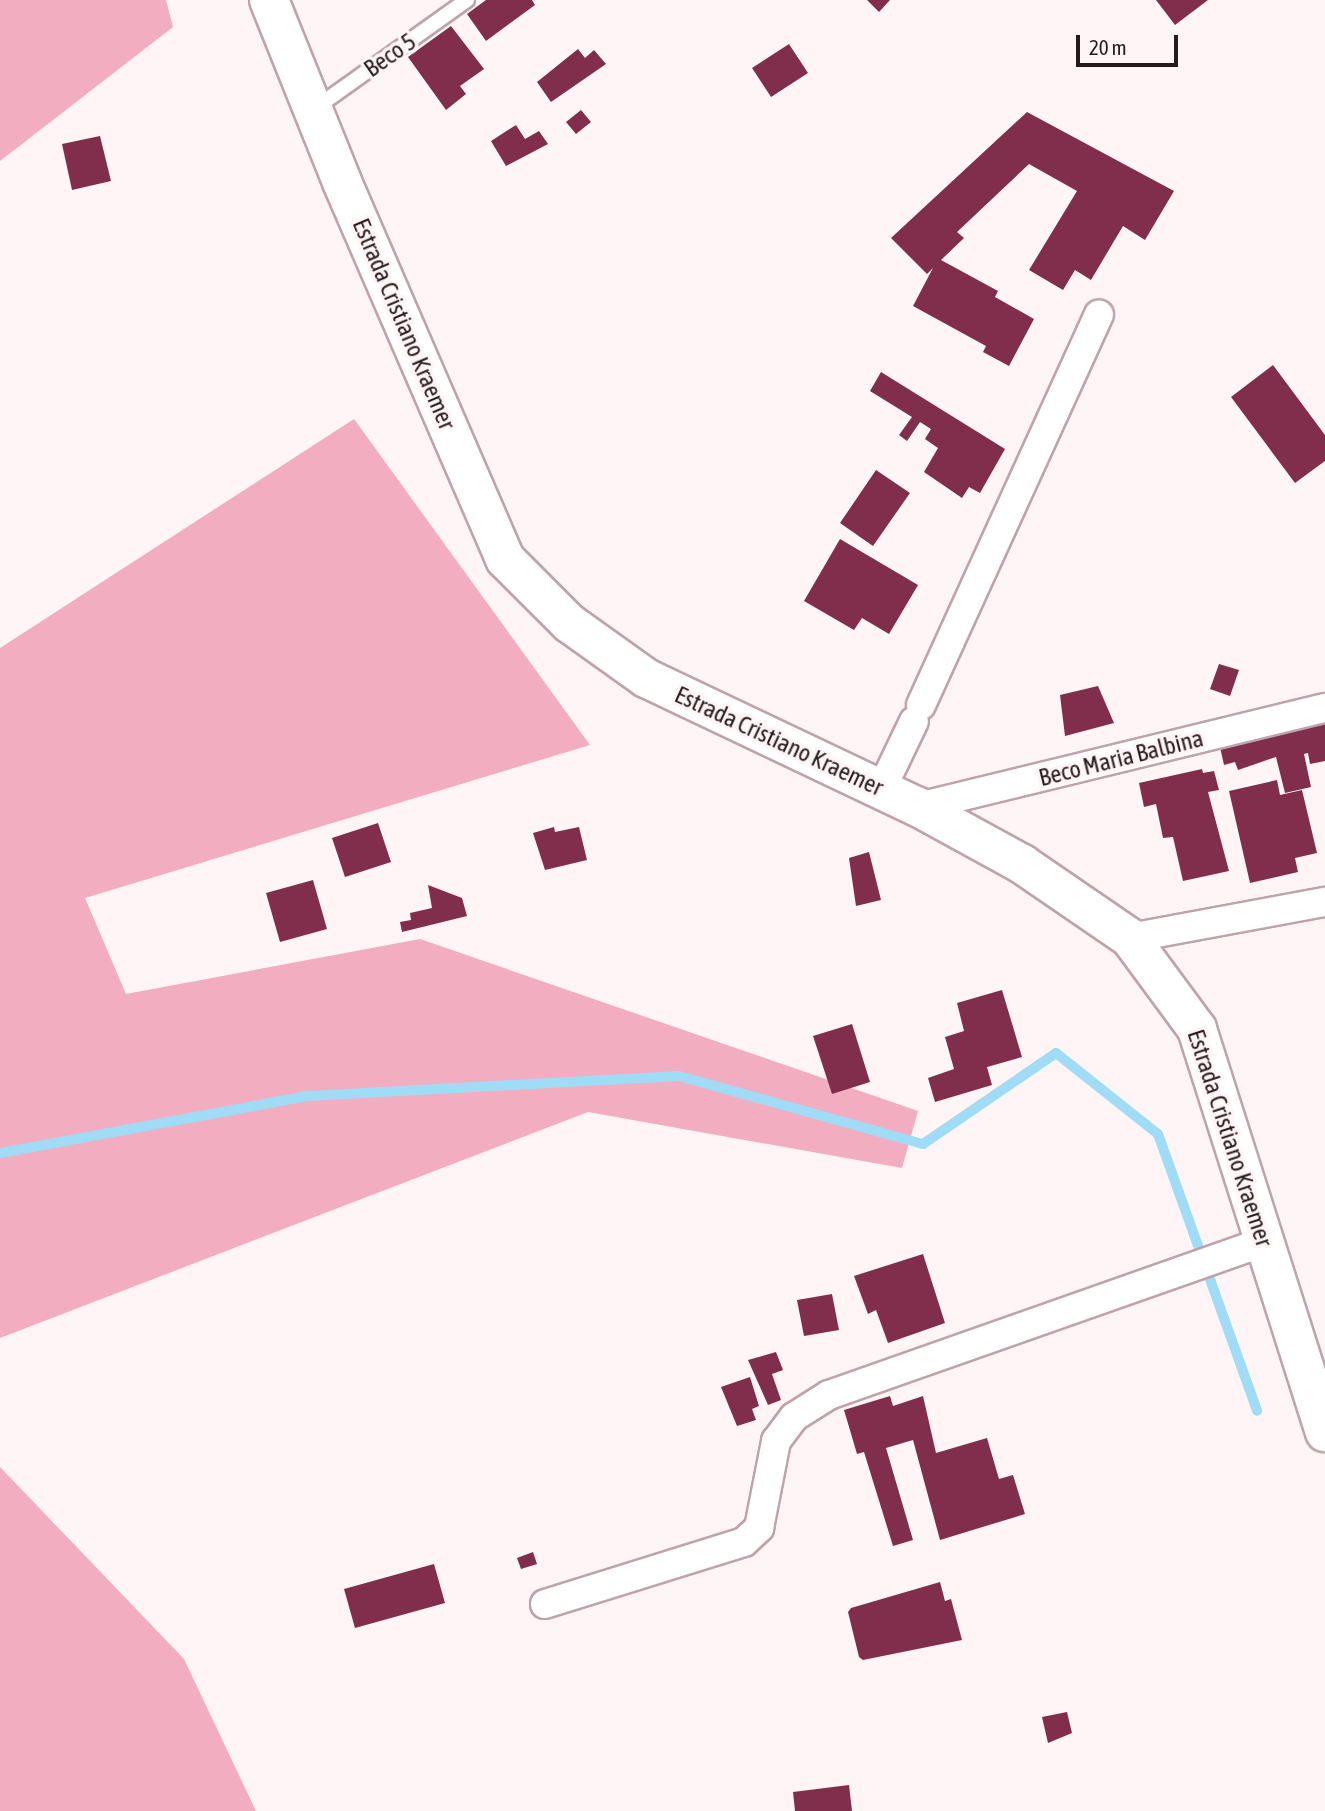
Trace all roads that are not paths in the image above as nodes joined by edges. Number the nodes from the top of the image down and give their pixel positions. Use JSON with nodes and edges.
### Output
{"nodes":[{"id":1,"x":467,"y":0,"type":"edge"},
{"id":2,"x":273,"y":2,"type":"edge"},
{"id":3,"x":313,"y":110,"type":"junction"},
{"id":4,"x":1099,"y":315,"type":"dead end"},
{"id":5,"x":1325,"y":708,"type":"edge"},
{"id":6,"x":881,"y":790,"type":"junction"},
{"id":7,"x":918,"y":807,"type":"junction"},
{"id":8,"x":1325,"y":902,"type":"edge"},
{"id":9,"x":1130,"y":938,"type":"junction"},
{"id":10,"x":1264,"y":1242,"type":"junction"},
{"id":11,"x":1325,"y":1432,"type":"edge"},
{"id":12,"x":545,"y":1604,"type":"dead end"}],
"edges":[{"from":1,"to":3,"type":"lane","name":"Beco 5"},
{"from":2,"to":3,"type":"main road","name":"Estrada Cristiano Kraemer"},
{"from":3,"to":6,"type":"main road","name":"Estrada Cristiano Kraemer"},
{"from":4,"to":6,"type":"street"},
{"from":5,"to":7,"type":"street","name":"Beco Maria Balbina"},
{"from":6,"to":7,"type":"main road","name":"Estrada Cristiano Kraemer"},
{"from":7,"to":9,"type":"main road","name":"Estrada Cristiano Kraemer"},
{"from":8,"to":9,"type":"street"},
{"from":9,"to":10,"type":"main road","name":"Estrada Cristiano Kraemer"},
{"from":10,"to":11,"type":"main road","name":"Estrada Cristiano Kraemer"},
{"from":10,"to":12,"type":"street"}]}
